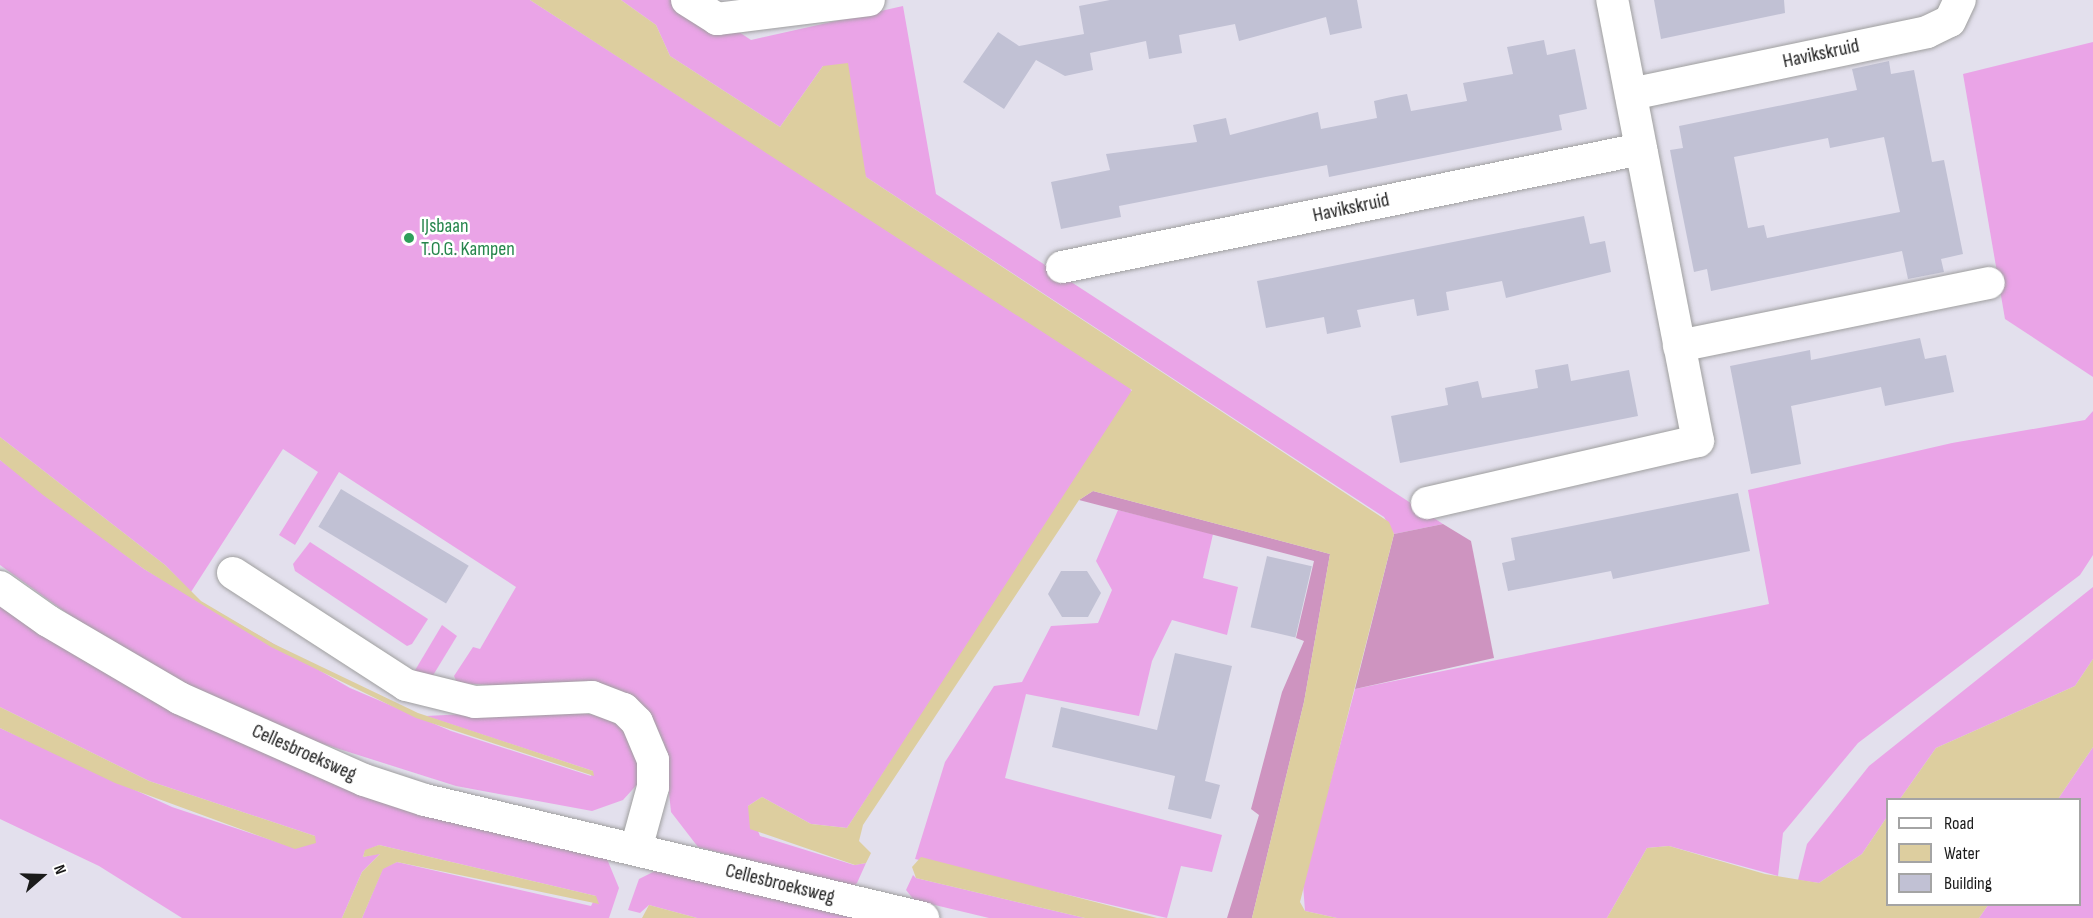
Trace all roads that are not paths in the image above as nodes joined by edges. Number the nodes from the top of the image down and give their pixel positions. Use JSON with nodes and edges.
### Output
{"nodes":[{"id":1,"x":687,"y":0,"type":"edge"},
{"id":2,"x":869,"y":0,"type":"edge"},
{"id":3,"x":1612,"y":0,"type":"edge"},
{"id":4,"x":1960,"y":0,"type":"edge"},
{"id":5,"x":1631,"y":94,"type":"junction"},
{"id":6,"x":1641,"y":148,"type":"junction"},
{"id":7,"x":1062,"y":267,"type":"dead end"},
{"id":8,"x":1989,"y":283,"type":"dead end"},
{"id":9,"x":1679,"y":346,"type":"junction"},
{"id":10,"x":1427,"y":503,"type":"dead end"},
{"id":11,"x":233,"y":573,"type":"dead end"},
{"id":12,"x":0,"y":587,"type":"edge"},
{"id":13,"x":636,"y":849,"type":"junction"},
{"id":14,"x":923,"y":918,"type":"edge"}],
"edges":[{"from":1,"to":2,"type":"street"},
{"from":3,"to":5,"type":"street"},
{"from":4,"to":5,"type":"street","name":"Havikskruid"},
{"from":5,"to":6,"type":"street"},
{"from":6,"to":7,"type":"street","name":"Havikskruid"},
{"from":6,"to":9,"type":"street"},
{"from":8,"to":9,"type":"street"},
{"from":9,"to":10,"type":"street"},
{"from":11,"to":13,"type":"street"},
{"from":12,"to":13,"type":"street","name":"Cellesbroeksweg"},
{"from":13,"to":14,"type":"street","name":"Cellesbroeksweg"}]}
